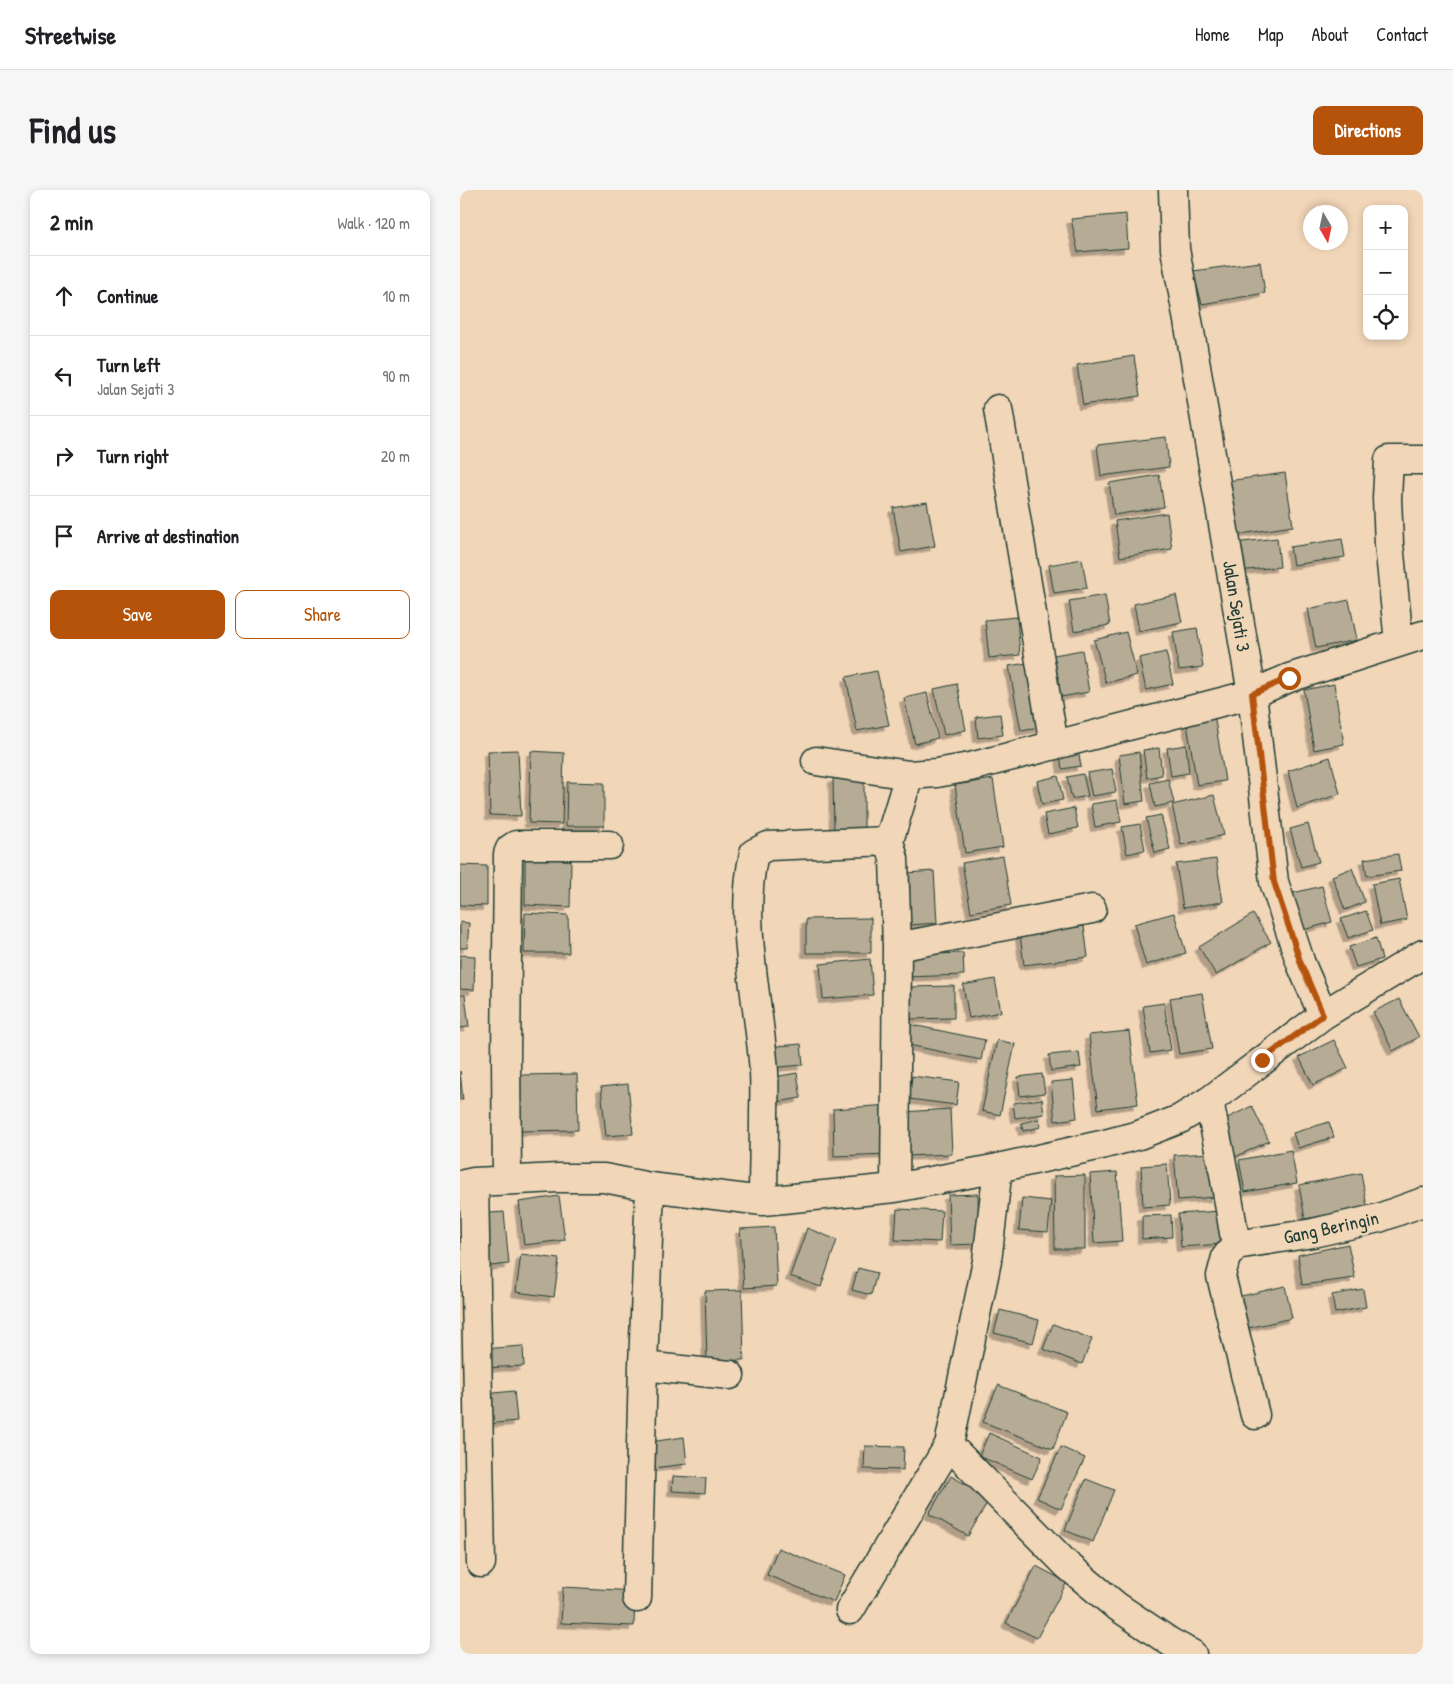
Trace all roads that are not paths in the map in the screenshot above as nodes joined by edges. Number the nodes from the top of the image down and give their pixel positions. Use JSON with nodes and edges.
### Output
{"nodes":[{"id":1,"x":1174,"y":190,"type":"edge"},
{"id":2,"x":998,"y":408,"type":"dead end"},
{"id":3,"x":1423,"y":460,"type":"edge"},
{"id":4,"x":1411,"y":638,"type":"edge"},
{"id":5,"x":1252,"y":694,"type":"junction"},
{"id":6,"x":1054,"y":745,"type":"junction"},
{"id":7,"x":816,"y":761,"type":"dead end"},
{"id":8,"x":909,"y":775,"type":"junction"},
{"id":9,"x":889,"y":841,"type":"junction"},
{"id":10,"x":609,"y":845,"type":"dead end"},
{"id":11,"x":1092,"y":910,"type":"dead end"},
{"id":12,"x":897,"y":947,"type":"junction"},
{"id":13,"x":1423,"y":954,"type":"edge"},
{"id":14,"x":1323,"y":1015,"type":"junction"},
{"id":15,"x":1209,"y":1101,"type":"junction"},
{"id":16,"x":998,"y":1168,"type":"junction"},
{"id":17,"x":507,"y":1180,"type":"junction"},
{"id":18,"x":467,"y":1183,"type":"edge"},
{"id":19,"x":650,"y":1187,"type":"junction"},
{"id":20,"x":895,"y":1188,"type":"junction"},
{"id":21,"x":763,"y":1201,"type":"junction"},
{"id":22,"x":1423,"y":1202,"type":"edge"},
{"id":23,"x":1236,"y":1245,"type":"junction"},
{"id":24,"x":643,"y":1366,"type":"junction"},
{"id":25,"x":730,"y":1375,"type":"dead end"},
{"id":26,"x":1255,"y":1415,"type":"dead end"},
{"id":27,"x":949,"y":1445,"type":"junction"},
{"id":28,"x":481,"y":1563,"type":"dead end"},
{"id":29,"x":637,"y":1598,"type":"dead end"},
{"id":30,"x":850,"y":1610,"type":"dead end"},
{"id":31,"x":1192,"y":1654,"type":"edge"}],
"edges":[{"from":1,"to":5,"type":"street","name":"Jalan Sejati 3"},
{"from":2,"to":6,"type":"street"},
{"from":3,"to":4,"type":"street"},
{"from":4,"to":5,"type":"street"},
{"from":5,"to":6,"type":"street"},
{"from":5,"to":14,"type":"street","name":"Jalan Sejati 3"},
{"from":6,"to":8,"type":"street"},
{"from":7,"to":8,"type":"street"},
{"from":8,"to":9,"type":"street"},
{"from":9,"to":12,"type":"street"},
{"from":9,"to":21,"type":"street"},
{"from":10,"to":17,"type":"street"},
{"from":11,"to":12,"type":"street"},
{"from":12,"to":20,"type":"street"},
{"from":13,"to":14,"type":"street"},
{"from":14,"to":15,"type":"street"},
{"from":15,"to":16,"type":"street"},
{"from":15,"to":23,"type":"street"},
{"from":16,"to":20,"type":"street"},
{"from":16,"to":27,"type":"street"},
{"from":17,"to":18,"type":"street"},
{"from":17,"to":19,"type":"street"},
{"from":18,"to":28,"type":"street"},
{"from":19,"to":21,"type":"street"},
{"from":19,"to":24,"type":"street"},
{"from":20,"to":21,"type":"street"},
{"from":22,"to":23,"type":"street","name":"Gang Beringin"},
{"from":23,"to":26,"type":"street"},
{"from":24,"to":25,"type":"street"},
{"from":24,"to":29,"type":"street"},
{"from":27,"to":30,"type":"street"},
{"from":27,"to":31,"type":"street"}]}
